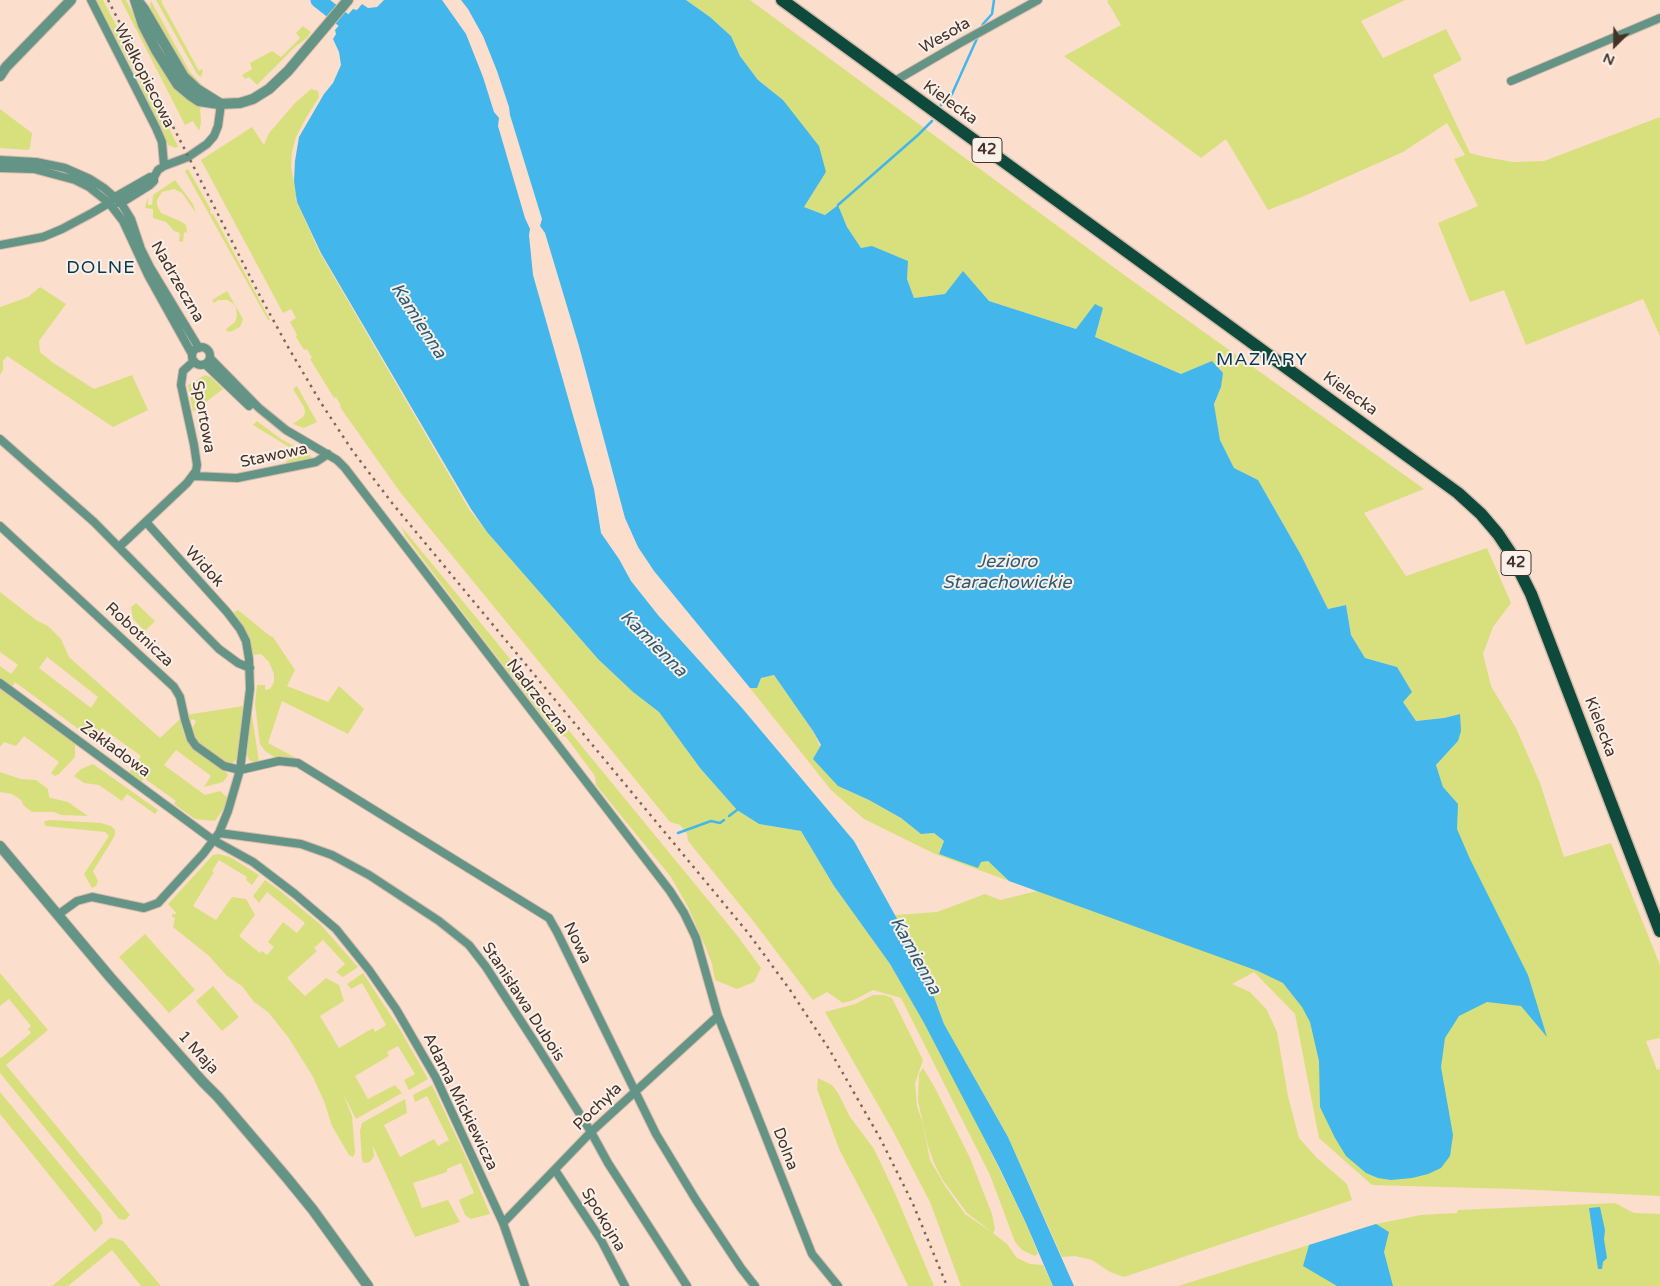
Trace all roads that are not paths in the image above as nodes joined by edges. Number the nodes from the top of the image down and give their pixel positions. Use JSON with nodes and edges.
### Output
{"nodes":[{"id":1,"x":91,"y":0,"type":"edge"},
{"id":2,"x":136,"y":0,"type":"edge"},
{"id":3,"x":782,"y":0,"type":"edge"},
{"id":4,"x":1038,"y":0,"type":"edge"},
{"id":5,"x":346,"y":3,"type":"edge"},
{"id":6,"x":67,"y":4,"type":"edge"},
{"id":7,"x":1660,"y":18,"type":"edge"},
{"id":8,"x":2,"y":72,"type":"edge"},
{"id":9,"x":1511,"y":81,"type":"dead end"},
{"id":10,"x":894,"y":82,"type":"junction"},
{"id":11,"x":221,"y":104,"type":"junction"},
{"id":12,"x":0,"y":160,"type":"edge"},
{"id":13,"x":35,"y":166,"type":"junction"},
{"id":14,"x":164,"y":166,"type":"junction"},
{"id":15,"x":0,"y":168,"type":"edge"},
{"id":16,"x":154,"y":177,"type":"junction"},
{"id":17,"x":112,"y":200,"type":"junction"},
{"id":18,"x":121,"y":203,"type":"junction"},
{"id":19,"x":0,"y":245,"type":"edge"},
{"id":20,"x":199,"y":348,"type":"junction"},
{"id":21,"x":193,"y":358,"type":"junction"},
{"id":22,"x":207,"y":361,"type":"junction"},
{"id":23,"x":0,"y":439,"type":"edge"},
{"id":24,"x":328,"y":454,"type":"junction"},
{"id":25,"x":194,"y":476,"type":"junction"},
{"id":26,"x":146,"y":522,"type":"junction"},
{"id":27,"x":0,"y":526,"type":"edge"},
{"id":28,"x":119,"y":547,"type":"junction"},
{"id":29,"x":250,"y":668,"type":"junction"},
{"id":30,"x":0,"y":682,"type":"edge"},
{"id":31,"x":240,"y":770,"type":"junction"},
{"id":32,"x":219,"y":833,"type":"junction"},
{"id":33,"x":214,"y":840,"type":"junction"},
{"id":34,"x":0,"y":846,"type":"edge"},
{"id":35,"x":59,"y":914,"type":"junction"},
{"id":36,"x":1660,"y":931,"type":"edge"},
{"id":37,"x":718,"y":1016,"type":"junction"},
{"id":38,"x":634,"y":1091,"type":"junction"},
{"id":39,"x":591,"y":1132,"type":"junction"},
{"id":40,"x":555,"y":1170,"type":"junction"},
{"id":41,"x":503,"y":1223,"type":"junction"},
{"id":42,"x":368,"y":1286,"type":"edge"},
{"id":43,"x":524,"y":1286,"type":"edge"},
{"id":44,"x":625,"y":1286,"type":"edge"},
{"id":45,"x":687,"y":1286,"type":"edge"},
{"id":46,"x":756,"y":1286,"type":"edge"},
{"id":47,"x":838,"y":1286,"type":"edge"}],
"edges":[{"from":1,"to":14,"type":"street","name":"Wielkopiecowa"},
{"from":2,"to":11,"type":"street"},
{"from":3,"to":10,"type":"main road","name":"Kielecka","number":"42"},
{"from":4,"to":10,"type":"street","name":"Wesoła"},
{"from":5,"to":11,"type":"street"},
{"from":6,"to":8,"type":"street"},
{"from":7,"to":9,"type":"street"},
{"from":10,"to":36,"type":"main road","name":"Kielecka","number":"42"},
{"from":11,"to":14,"type":"street"},
{"from":12,"to":13,"type":"street"},
{"from":13,"to":15,"type":"street"},
{"from":13,"to":17,"type":"street"},
{"from":14,"to":16,"type":"street"},
{"from":16,"to":17,"type":"street"},
{"from":16,"to":18,"type":"street"},
{"from":17,"to":18,"type":"street"},
{"from":17,"to":19,"type":"street"},
{"from":17,"to":21,"type":"street","name":"Nadrzeczna"},
{"from":18,"to":20,"type":"street","name":"Nadrzeczna"},
{"from":20,"to":21,"type":"street"},
{"from":20,"to":22,"type":"street"},
{"from":21,"to":22,"type":"street"},
{"from":21,"to":25,"type":"street","name":"Sportowa"},
{"from":22,"to":24,"type":"street","name":"Nadrzeczna"},
{"from":23,"to":28,"type":"street"},
{"from":24,"to":25,"type":"street","name":"Stawowa"},
{"from":24,"to":37,"type":"street","name":"Nadrzeczna"},
{"from":25,"to":26,"type":"street","name":"Sportowa"},
{"from":26,"to":28,"type":"street"},
{"from":26,"to":29,"type":"street","name":"Widok"},
{"from":27,"to":31,"type":"street","name":"Robotnicza"},
{"from":28,"to":29,"type":"street"},
{"from":29,"to":31,"type":"street","name":"Widok"},
{"from":30,"to":33,"type":"street","name":"Zakładowa"},
{"from":31,"to":32,"type":"street","name":"Widok"},
{"from":31,"to":38,"type":"street","name":"Nowa"},
{"from":32,"to":33,"type":"street","name":"Widok"},
{"from":32,"to":39,"type":"street","name":"Stanisława Dubois"},
{"from":33,"to":35,"type":"street"},
{"from":33,"to":41,"type":"street","name":"Adama Mickiewicza"},
{"from":34,"to":35,"type":"street","name":"1 Maja"},
{"from":35,"to":42,"type":"street","name":"1 Maja"},
{"from":37,"to":38,"type":"street","name":"Pochyła"},
{"from":37,"to":47,"type":"street","name":"Dolna"},
{"from":38,"to":39,"type":"street","name":"Pochyła"},
{"from":38,"to":46,"type":"street","name":"Nowa"},
{"from":39,"to":40,"type":"street","name":"Pochyła"},
{"from":39,"to":45,"type":"street","name":"Stanisława Dubois"},
{"from":40,"to":41,"type":"street","name":"Pochyła"},
{"from":40,"to":44,"type":"street","name":"Spokojna"},
{"from":41,"to":43,"type":"street","name":"Adama Mickiewicza"}]}
